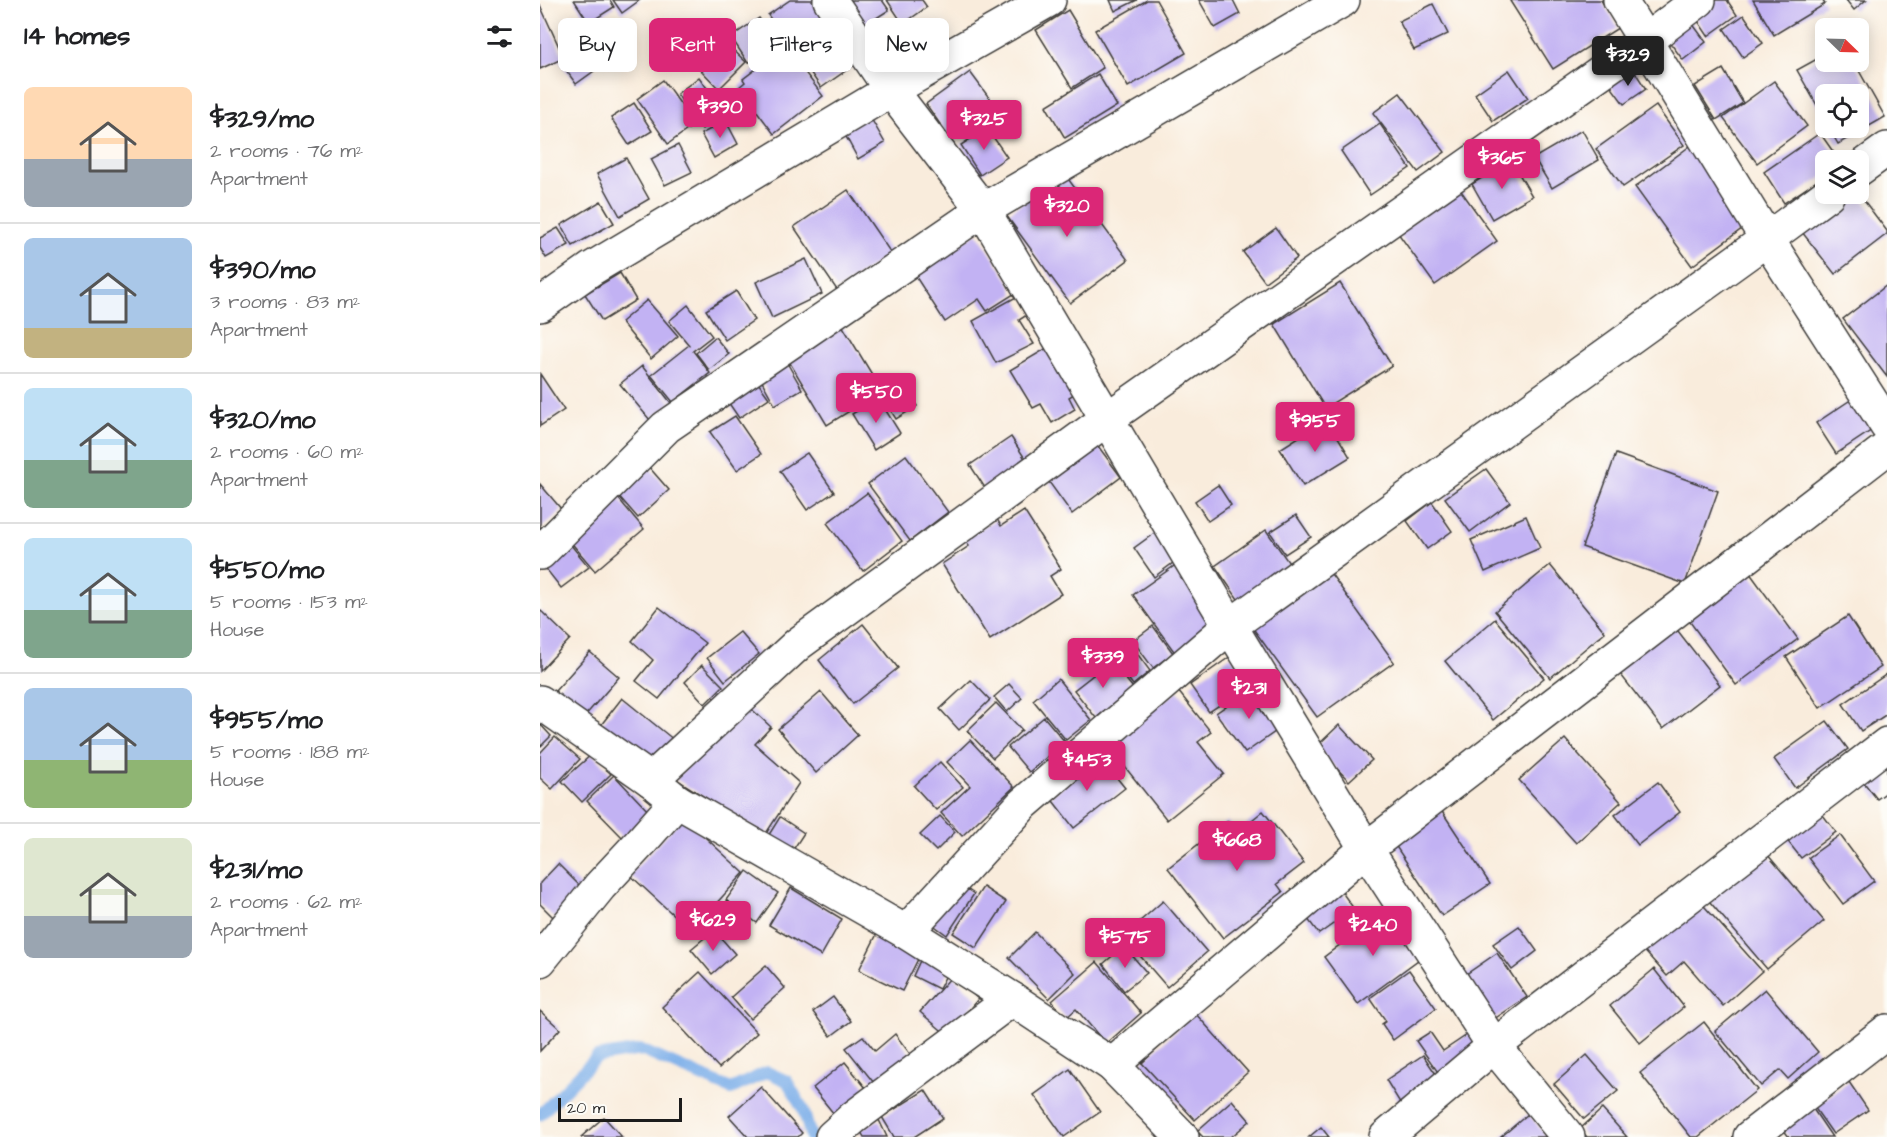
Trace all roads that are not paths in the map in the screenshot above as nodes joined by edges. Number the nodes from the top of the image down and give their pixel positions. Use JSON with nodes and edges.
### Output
{"nodes":[{"id":1,"x":830,"y":0,"type":"edge"},
{"id":2,"x":1049,"y":0,"type":"edge"},
{"id":3,"x":1343,"y":0,"type":"edge"},
{"id":4,"x":1620,"y":0,"type":"edge"},
{"id":5,"x":1699,"y":0,"type":"edge"},
{"id":6,"x":1645,"y":41,"type":"junction"},
{"id":7,"x":891,"y":90,"type":"junction"},
{"id":8,"x":1887,"y":149,"type":"edge"},
{"id":9,"x":1869,"y":162,"type":"edge"},
{"id":10,"x":1815,"y":204,"type":"edge"},
{"id":11,"x":982,"y":210,"type":"junction"},
{"id":12,"x":1767,"y":239,"type":"junction"},
{"id":13,"x":540,"y":305,"type":"edge"},
{"id":14,"x":1107,"y":420,"type":"junction"},
{"id":15,"x":1887,"y":426,"type":"edge"},
{"id":16,"x":1887,"y":448,"type":"edge"},
{"id":17,"x":540,"y":553,"type":"edge"},
{"id":18,"x":1230,"y":626,"type":"junction"},
{"id":19,"x":540,"y":702,"type":"edge"},
{"id":20,"x":1887,"y":744,"type":"edge"},
{"id":21,"x":651,"y":780,"type":"junction"},
{"id":22,"x":676,"y":801,"type":"junction"},
{"id":23,"x":1366,"y":849,"type":"junction"},
{"id":24,"x":906,"y":932,"type":"junction"},
{"id":25,"x":540,"y":960,"type":"edge"},
{"id":26,"x":1012,"y":999,"type":"junction"},
{"id":27,"x":1887,"y":1031,"type":"edge"},
{"id":28,"x":1494,"y":1047,"type":"junction"},
{"id":29,"x":1112,"y":1065,"type":"junction"},
{"id":30,"x":843,"y":1127,"type":"edge"},
{"id":31,"x":1182,"y":1137,"type":"edge"},
{"id":32,"x":1386,"y":1137,"type":"edge"},
{"id":33,"x":1568,"y":1137,"type":"edge"},
{"id":34,"x":1750,"y":1137,"type":"edge"}],
"edges":[{"from":1,"to":7,"type":"street"},
{"from":2,"to":7,"type":"street"},
{"from":3,"to":11,"type":"street"},
{"from":4,"to":6,"type":"street"},
{"from":5,"to":6,"type":"street"},
{"from":6,"to":12,"type":"street"},
{"from":6,"to":14,"type":"street"},
{"from":7,"to":11,"type":"street"},
{"from":7,"to":13,"type":"street"},
{"from":8,"to":9,"type":"street"},
{"from":10,"to":12,"type":"street"},
{"from":11,"to":14,"type":"street"},
{"from":11,"to":17,"type":"street"},
{"from":12,"to":15,"type":"street"},
{"from":12,"to":18,"type":"street"},
{"from":14,"to":18,"type":"street"},
{"from":14,"to":21,"type":"street"},
{"from":16,"to":23,"type":"street"},
{"from":18,"to":23,"type":"street"},
{"from":18,"to":24,"type":"street"},
{"from":19,"to":21,"type":"street"},
{"from":20,"to":28,"type":"street"},
{"from":21,"to":22,"type":"street"},
{"from":22,"to":24,"type":"street"},
{"from":22,"to":25,"type":"street"},
{"from":23,"to":28,"type":"street"},
{"from":23,"to":29,"type":"street"},
{"from":24,"to":26,"type":"street"},
{"from":26,"to":29,"type":"street"},
{"from":26,"to":30,"type":"street"},
{"from":27,"to":34,"type":"street"},
{"from":28,"to":32,"type":"street"},
{"from":28,"to":33,"type":"street"},
{"from":29,"to":31,"type":"street"}]}
